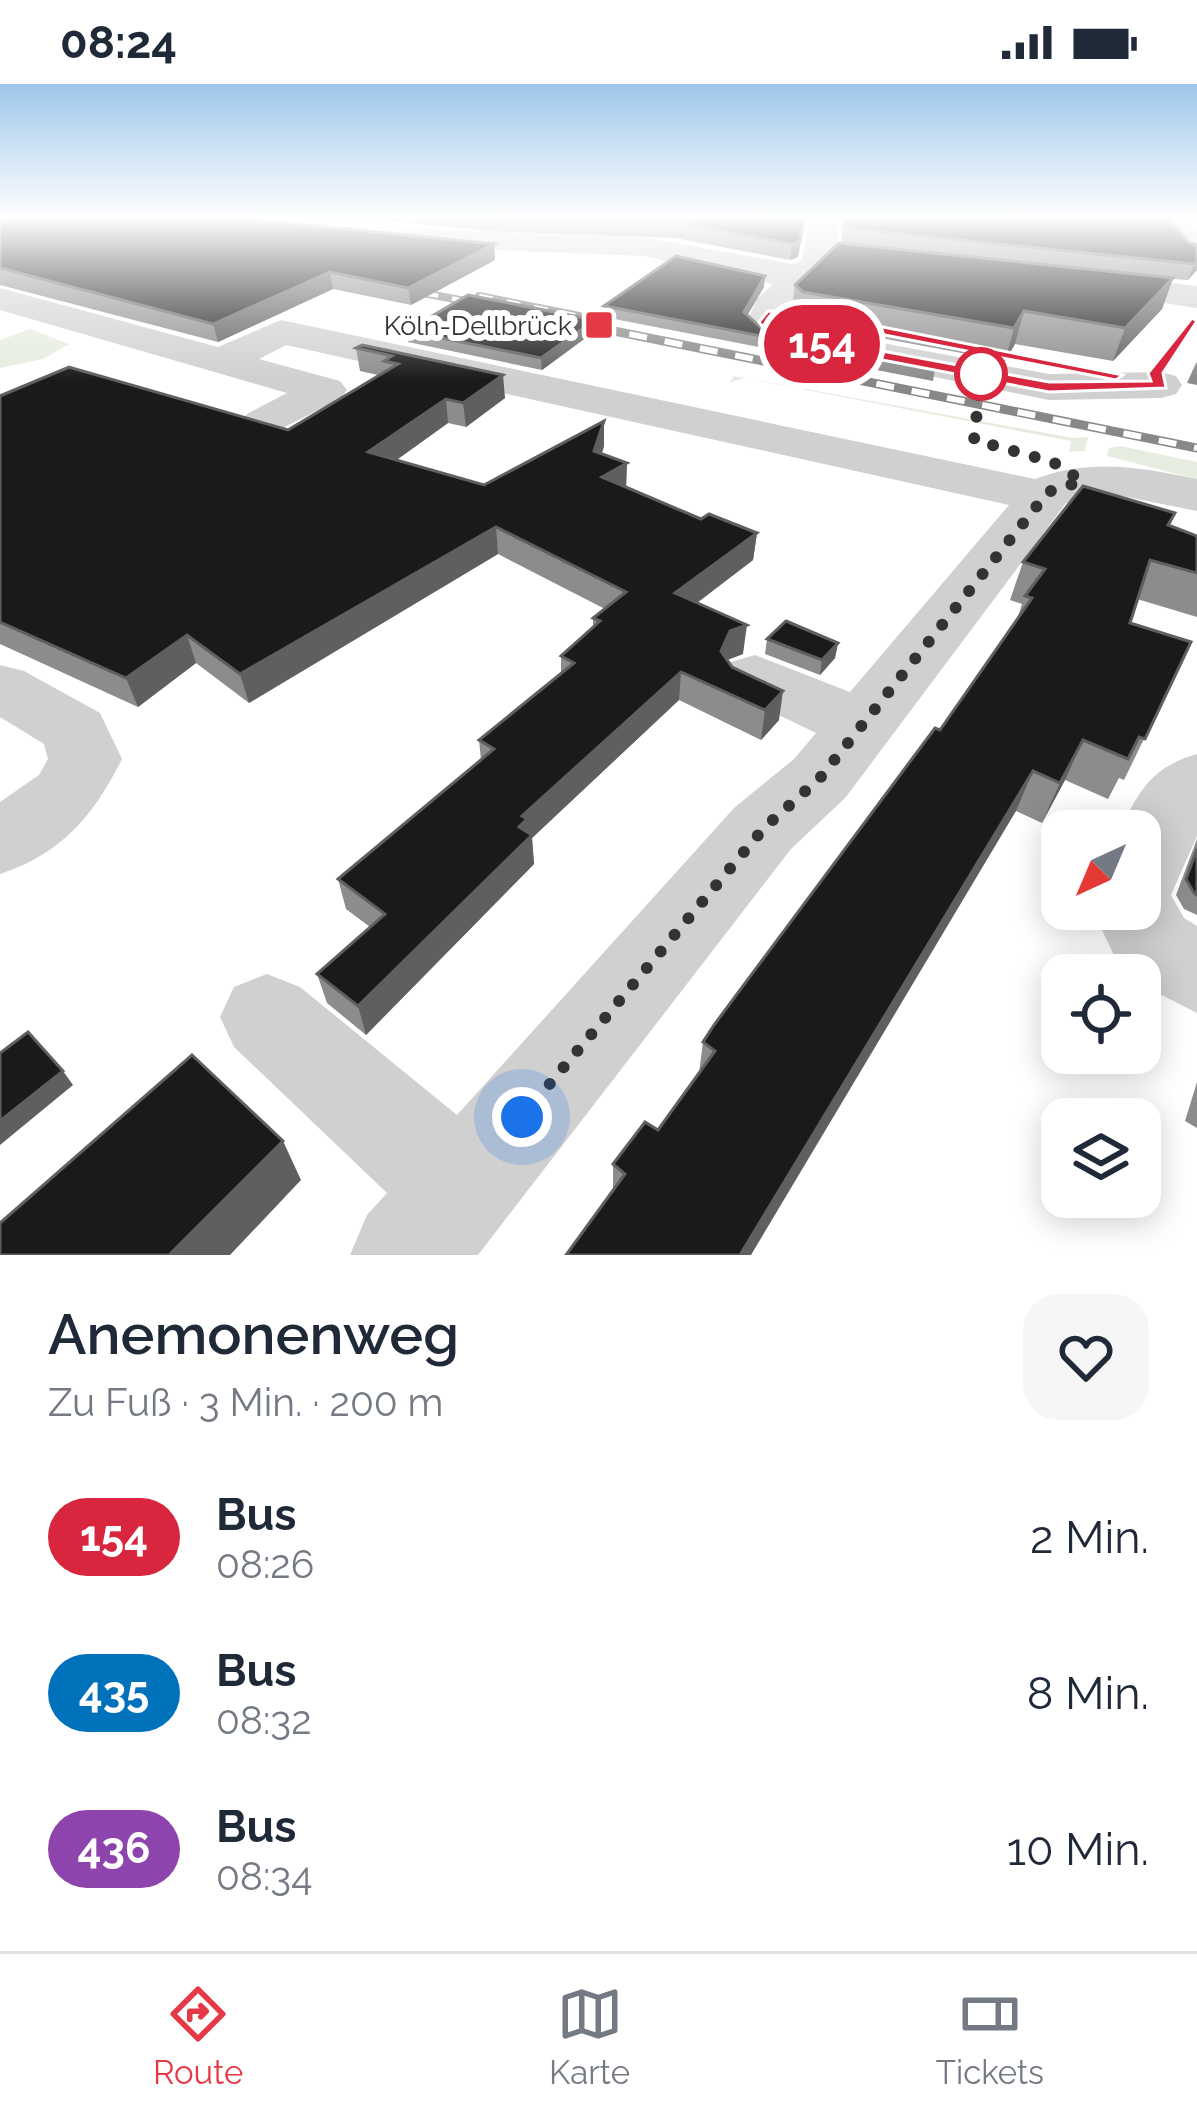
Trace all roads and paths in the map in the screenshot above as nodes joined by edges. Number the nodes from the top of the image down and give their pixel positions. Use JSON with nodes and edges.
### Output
{"nodes":[{"id":1,"x":496,"y":271,"type":"edge"},
{"id":2,"x":694,"y":271,"type":"edge"},
{"id":3,"x":807,"y":271,"type":"edge"},
{"id":4,"x":489,"y":275,"type":"dead end"},
{"id":5,"x":1045,"y":278,"type":"edge"},
{"id":6,"x":642,"y":284,"type":"edge"},
{"id":7,"x":0,"y":299,"type":"edge"},
{"id":8,"x":325,"y":307,"type":"dead end"},
{"id":9,"x":140,"y":342,"type":"junction"},
{"id":10,"x":1168,"y":357,"type":"edge"},
{"id":11,"x":219,"y":363,"type":"junction"},
{"id":12,"x":89,"y":364,"type":"dead end"},
{"id":13,"x":257,"y":423,"type":"edge"},
{"id":14,"x":1062,"y":490,"type":"junction"},
{"id":15,"x":1181,"y":507,"type":"edge"},
{"id":16,"x":755,"y":676,"type":"edge"},
{"id":17,"x":0,"y":687,"type":"edge"},
{"id":18,"x":863,"y":726,"type":"junction"},
{"id":19,"x":1197,"y":782,"type":"edge"},
{"id":20,"x":1161,"y":827,"type":"edge"},
{"id":21,"x":0,"y":843,"type":"edge"},
{"id":22,"x":1146,"y":930,"type":"edge"},
{"id":23,"x":1197,"y":973,"type":"edge"},
{"id":24,"x":267,"y":1017,"type":"dead end"},
{"id":25,"x":435,"y":1222,"type":"edge"}],
"edges":[{"from":1,"to":4,"type":"street"},
{"from":2,"to":6,"type":"street"},
{"from":3,"to":10,"type":"street"},
{"from":5,"to":10,"type":"street"},
{"from":7,"to":9,"type":"street"},
{"from":8,"to":14,"type":"street"},
{"from":9,"to":11,"type":"street"},
{"from":9,"to":12,"type":"street"},
{"from":11,"to":13,"type":"street"},
{"from":11,"to":14,"type":"street"},
{"from":14,"to":15,"type":"street"},
{"from":14,"to":18,"type":"street"},
{"from":16,"to":18,"type":"street"},
{"from":17,"to":21,"type":"street"},
{"from":18,"to":25,"type":"street"},
{"from":19,"to":20,"type":"street"},
{"from":22,"to":23,"type":"street"},
{"from":24,"to":25,"type":"street"}]}
